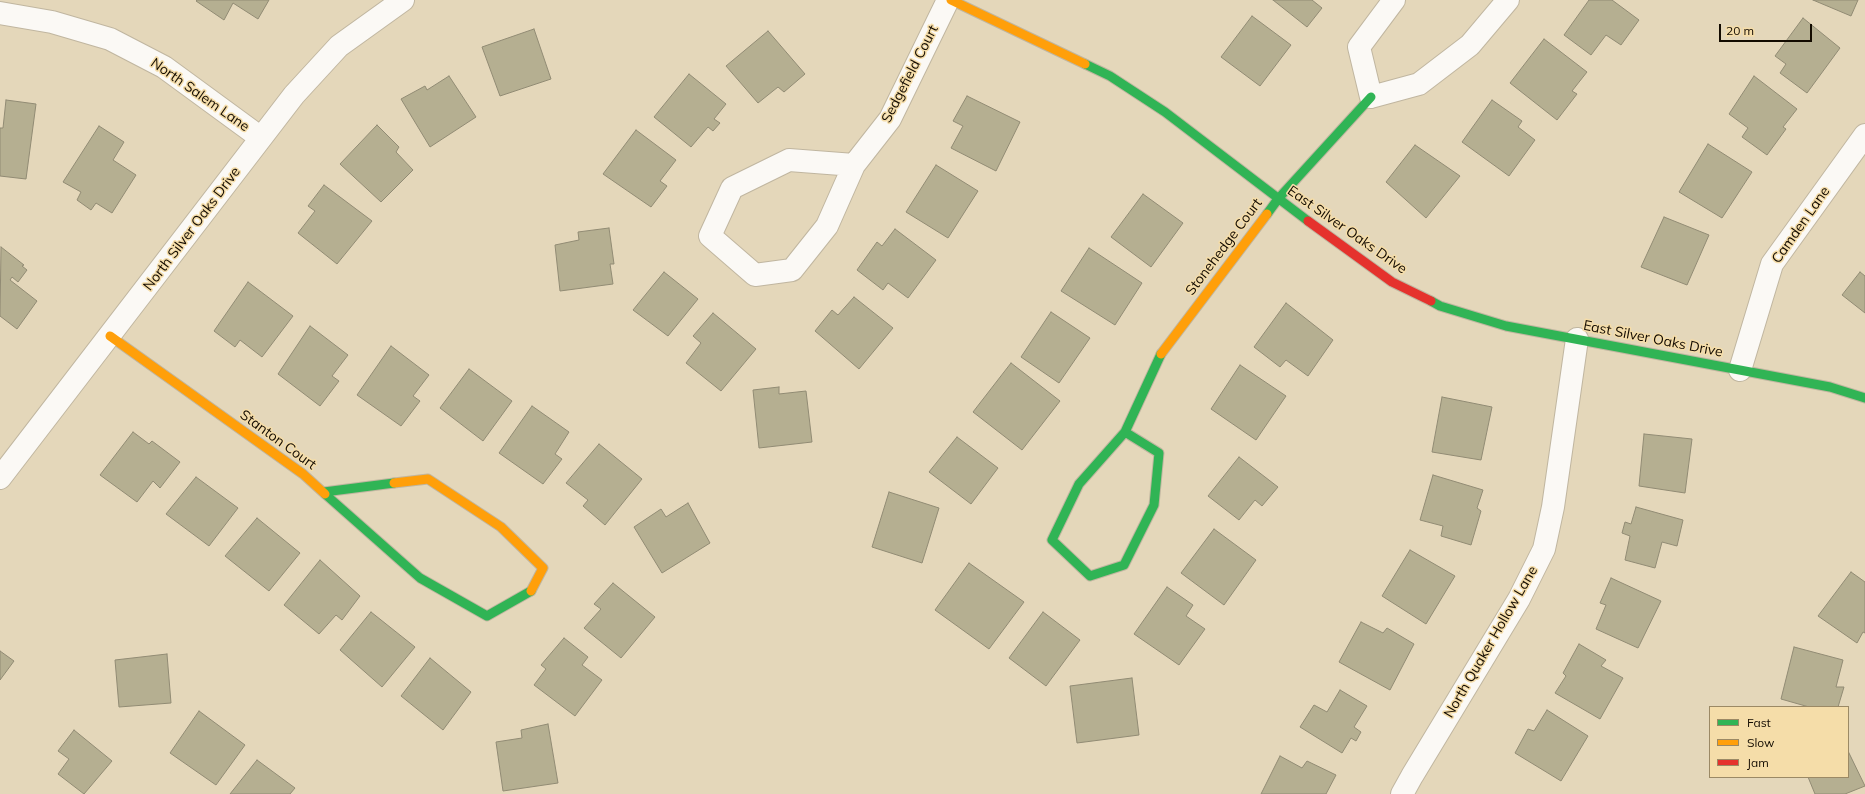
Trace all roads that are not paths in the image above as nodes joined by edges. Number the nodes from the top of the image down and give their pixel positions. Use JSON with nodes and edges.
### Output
{"nodes":[{"id":1,"x":403,"y":0,"type":"edge"},
{"id":2,"x":948,"y":0,"type":"edge"},
{"id":3,"x":951,"y":0,"type":"edge"},
{"id":4,"x":1394,"y":0,"type":"edge"},
{"id":5,"x":1508,"y":0,"type":"edge"},
{"id":6,"x":0,"y":13,"type":"edge"},
{"id":7,"x":1371,"y":97,"type":"junction"},
{"id":8,"x":1865,"y":135,"type":"edge"},
{"id":9,"x":261,"y":138,"type":"junction"},
{"id":10,"x":854,"y":165,"type":"junction"},
{"id":11,"x":1278,"y":198,"type":"junction"},
{"id":12,"x":110,"y":336,"type":"junction"},
{"id":13,"x":1577,"y":339,"type":"junction"},
{"id":14,"x":1740,"y":370,"type":"junction"},
{"id":15,"x":1865,"y":398,"type":"edge"},
{"id":16,"x":1125,"y":432,"type":"junction"},
{"id":17,"x":0,"y":478,"type":"edge"},
{"id":18,"x":324,"y":492,"type":"junction"},
{"id":19,"x":1402,"y":794,"type":"edge"}],
"edges":[{"from":1,"to":9,"type":"street","name":"North Silver Oaks Drive"},
{"from":2,"to":10,"type":"street","name":"Sedgefield Court"},
{"from":3,"to":11,"type":"street","name":"East Silver Oaks Drive"},
{"from":4,"to":7,"type":"street"},
{"from":5,"to":7,"type":"street"},
{"from":6,"to":9,"type":"street","name":"North Salem Lane"},
{"from":7,"to":11,"type":"street","name":"Stonehedge Court"},
{"from":8,"to":14,"type":"street","name":"Camden Lane"},
{"from":9,"to":12,"type":"street","name":"North Silver Oaks Drive"},
{"from":10,"to":10,"type":"street","name":"Sedgefield Court"},
{"from":11,"to":13,"type":"street","name":"East Silver Oaks Drive"},
{"from":11,"to":16,"type":"street","name":"Stonehedge Court"},
{"from":12,"to":17,"type":"street","name":"North Silver Oaks Drive"},
{"from":12,"to":18,"type":"street","name":"Stanton Court"},
{"from":13,"to":14,"type":"street","name":"East Silver Oaks Drive"},
{"from":13,"to":19,"type":"street","name":"North Quaker Hollow Lane"},
{"from":14,"to":15,"type":"street","name":"East Silver Oaks Drive"},
{"from":16,"to":16,"type":"street","name":"Stonehedge Court"},
{"from":18,"to":18,"type":"street","name":"Stanton Court"}]}
